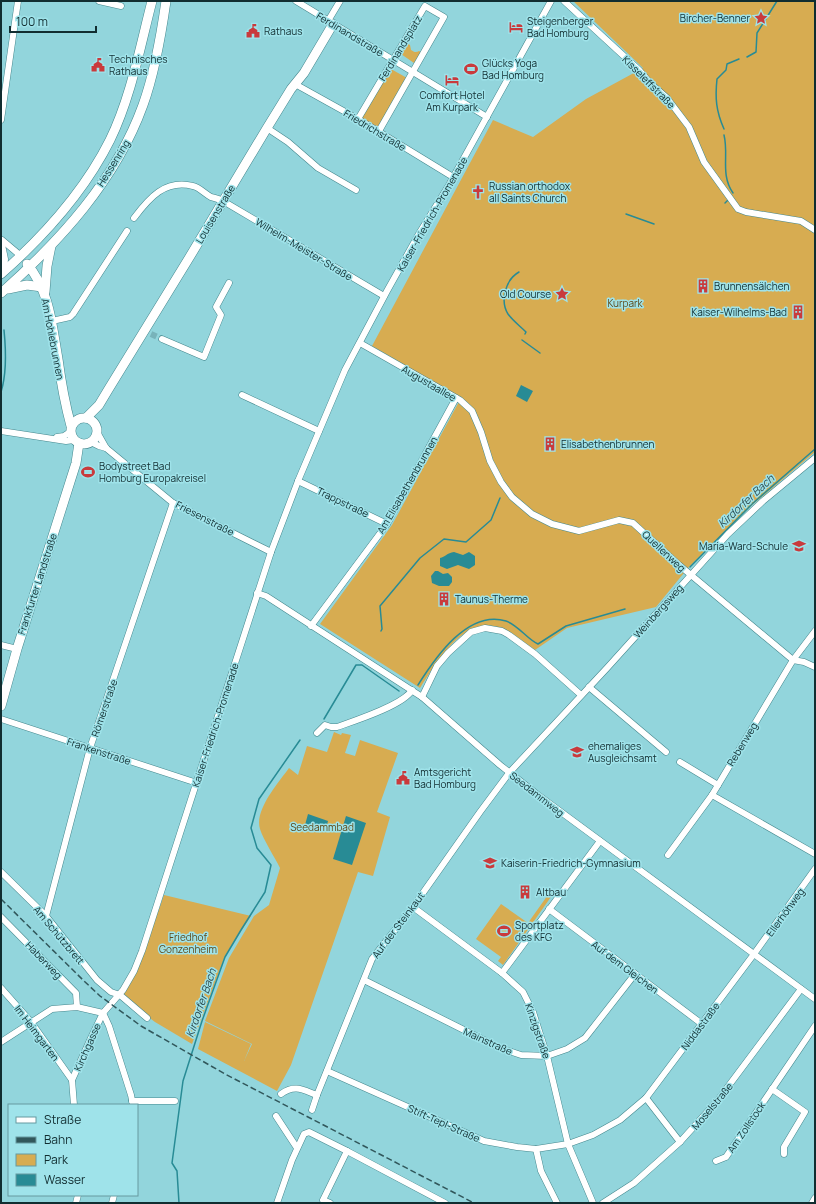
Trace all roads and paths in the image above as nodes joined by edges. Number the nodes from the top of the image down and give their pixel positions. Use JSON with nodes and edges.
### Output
{"nodes":[{"id":1,"x":18,"y":1,"type":"edge"},
{"id":2,"x":99,"y":1,"type":"edge"},
{"id":3,"x":152,"y":1,"type":"edge"},
{"id":4,"x":166,"y":1,"type":"edge"},
{"id":5,"x":296,"y":1,"type":"edge"},
{"id":6,"x":340,"y":1,"type":"edge"},
{"id":7,"x":551,"y":1,"type":"edge"},
{"id":8,"x":564,"y":1,"type":"edge"},
{"id":9,"x":121,"y":6,"type":"dead end"},
{"id":10,"x":331,"y":23,"type":"junction"},
{"id":11,"x":393,"y":60,"type":"junction"},
{"id":12,"x":414,"y":72,"type":"junction"},
{"id":13,"x":295,"y":84,"type":"junction"},
{"id":14,"x":487,"y":117,"type":"junction"},
{"id":15,"x":358,"y":119,"type":"junction"},
{"id":16,"x":1,"y":120,"type":"edge"},
{"id":17,"x":267,"y":128,"type":"junction"},
{"id":18,"x":379,"y":131,"type":"junction"},
{"id":19,"x":92,"y":172,"type":"junction"},
{"id":20,"x":453,"y":177,"type":"junction"},
{"id":21,"x":105,"y":178,"type":"junction"},
{"id":22,"x":356,"y":190,"type":"dead end"},
{"id":23,"x":223,"y":200,"type":"junction"},
{"id":24,"x":134,"y":218,"type":"dead end"},
{"id":25,"x":815,"y":230,"type":"edge"},
{"id":26,"x":126,"y":231,"type":"dead end"},
{"id":27,"x":1,"y":240,"type":"edge"},
{"id":28,"x":51,"y":246,"type":"junction"},
{"id":29,"x":21,"y":256,"type":"junction"},
{"id":30,"x":30,"y":267,"type":"junction"},
{"id":31,"x":2,"y":272,"type":"edge"},
{"id":32,"x":229,"y":283,"type":"dead end"},
{"id":33,"x":3,"y":291,"type":"edge"},
{"id":34,"x":43,"y":291,"type":"junction"},
{"id":35,"x":384,"y":296,"type":"junction"},
{"id":36,"x":52,"y":321,"type":"junction"},
{"id":37,"x":162,"y":340,"type":"tunnel mouth"},
{"id":38,"x":360,"y":343,"type":"junction"},
{"id":39,"x":242,"y":395,"type":"dead end"},
{"id":40,"x":456,"y":398,"type":"junction"},
{"id":41,"x":99,"y":405,"type":"junction"},
{"id":42,"x":96,"y":429,"type":"junction"},
{"id":43,"x":76,"y":430,"type":"junction"},
{"id":44,"x":319,"y":431,"type":"junction"},
{"id":45,"x":1,"y":432,"type":"edge"},
{"id":46,"x":90,"y":443,"type":"junction"},
{"id":47,"x":106,"y":448,"type":"junction"},
{"id":48,"x":815,"y":458,"type":"edge"},
{"id":49,"x":76,"y":463,"type":"junction"},
{"id":50,"x":298,"y":481,"type":"junction"},
{"id":51,"x":501,"y":482,"type":"joint"},
{"id":52,"x":173,"y":503,"type":"junction"},
{"id":53,"x":387,"y":524,"type":"junction"},
{"id":54,"x":271,"y":552,"type":"junction"},
{"id":55,"x":691,"y":575,"type":"junction"},
{"id":56,"x":257,"y":593,"type":"junction"},
{"id":57,"x":311,"y":626,"type":"junction"},
{"id":58,"x":815,"y":631,"type":"edge"},
{"id":59,"x":1,"y":645,"type":"edge"},
{"id":60,"x":17,"y":649,"type":"junction"},
{"id":61,"x":793,"y":660,"type":"junction"},
{"id":62,"x":815,"y":667,"type":"edge"},
{"id":63,"x":589,"y":687,"type":"junction"},
{"id":64,"x":412,"y":690,"type":"junction"},
{"id":65,"x":581,"y":695,"type":"junction"},
{"id":66,"x":422,"y":697,"type":"junction"},
{"id":67,"x":1,"y":706,"type":"edge"},
{"id":68,"x":1,"y":720,"type":"edge"},
{"id":69,"x":317,"y":733,"type":"dead end"},
{"id":70,"x":90,"y":748,"type":"junction"},
{"id":71,"x":666,"y":752,"type":"dead end"},
{"id":72,"x":680,"y":762,"type":"dead end"},
{"id":73,"x":509,"y":773,"type":"junction"},
{"id":74,"x":197,"y":783,"type":"junction"},
{"id":75,"x":718,"y":785,"type":"junction"},
{"id":76,"x":712,"y":795,"type":"junction"},
{"id":77,"x":600,"y":841,"type":"junction"},
{"id":78,"x":815,"y":854,"type":"edge"},
{"id":79,"x":668,"y":855,"type":"dead end"},
{"id":80,"x":815,"y":869,"type":"edge"},
{"id":81,"x":1,"y":872,"type":"edge"},
{"id":82,"x":413,"y":907,"type":"junction"},
{"id":83,"x":549,"y":909,"type":"junction"},
{"id":84,"x":46,"y":916,"type":"junction"},
{"id":85,"x":1,"y":918,"type":"edge"},
{"id":86,"x":754,"y":954,"type":"junction"},
{"id":87,"x":502,"y":973,"type":"junction"},
{"id":88,"x":634,"y":974,"type":"junction"},
{"id":89,"x":364,"y":980,"type":"junction"},
{"id":90,"x":1,"y":988,"type":"edge"},
{"id":91,"x":801,"y":989,"type":"junction"},
{"id":92,"x":120,"y":995,"type":"junction"},
{"id":93,"x":815,"y":999,"type":"edge"},
{"id":94,"x":77,"y":1007,"type":"junction"},
{"id":95,"x":102,"y":1014,"type":"junction"},
{"id":96,"x":147,"y":1018,"type":"dead end"},
{"id":97,"x":31,"y":1022,"type":"junction"},
{"id":98,"x":702,"y":1024,"type":"junction"},
{"id":99,"x":815,"y":1026,"type":"edge"},
{"id":100,"x":1,"y":1042,"type":"edge"},
{"id":101,"x":547,"y":1056,"type":"junction"},
{"id":102,"x":327,"y":1071,"type":"junction"},
{"id":103,"x":72,"y":1080,"type":"junction"},
{"id":104,"x":772,"y":1089,"type":"junction"},
{"id":105,"x":281,"y":1094,"type":"dead end"},
{"id":106,"x":317,"y":1095,"type":"junction"},
{"id":107,"x":646,"y":1098,"type":"junction"},
{"id":108,"x":175,"y":1101,"type":"dead end"},
{"id":109,"x":132,"y":1103,"type":"edge"},
{"id":110,"x":74,"y":1104,"type":"edge"},
{"id":111,"x":312,"y":1110,"type":"dead end"},
{"id":112,"x":276,"y":1116,"type":"dead end"},
{"id":113,"x":680,"y":1142,"type":"junction"},
{"id":114,"x":568,"y":1144,"type":"junction"},
{"id":115,"x":297,"y":1148,"type":"junction"},
{"id":116,"x":536,"y":1149,"type":"junction"},
{"id":117,"x":347,"y":1150,"type":"junction"},
{"id":118,"x":784,"y":1154,"type":"dead end"},
{"id":119,"x":716,"y":1161,"type":"dead end"},
{"id":120,"x":815,"y":1198,"type":"edge"},
{"id":121,"x":277,"y":1203,"type":"edge"},
{"id":122,"x":330,"y":1203,"type":"edge"},
{"id":123,"x":445,"y":1203,"type":"edge"},
{"id":124,"x":557,"y":1203,"type":"edge"},
{"id":125,"x":593,"y":1203,"type":"edge"},
{"id":126,"x":603,"y":1203,"type":"edge"},
{"id":127,"x":812,"y":1203,"type":"edge"}],
"edges":[{"from":1,"to":16,"type":"street"},
{"from":2,"to":9,"type":"street"},
{"from":3,"to":19,"type":"street","name":"Hessenring"},
{"from":4,"to":21,"type":"street","name":"Hessenring"},
{"from":5,"to":10,"type":"street","name":"Ferdinandstraße"},
{"from":6,"to":10,"type":"street","name":"Louisenstraße"},
{"from":7,"to":14,"type":"street","name":"Kaiser-Friedrich-Promenade"},
{"from":8,"to":25,"type":"street","name":"Kisseleffstraße"},
{"from":10,"to":11,"type":"street","name":"Ferdinandstraße"},
{"from":10,"to":13,"type":"street","name":"Louisenstraße"},
{"from":11,"to":12,"type":"street","name":"Ferdinandstraße"},
{"from":11,"to":12,"type":"street","name":"Ferdinandsplatz"},
{"from":11,"to":15,"type":"street","name":"Ferdinandsplatz"},
{"from":12,"to":14,"type":"street","name":"Ferdinandstraße"},
{"from":12,"to":18,"type":"street","name":"Ferdinandsplatz"},
{"from":13,"to":15,"type":"street","name":"Friedrichstraße"},
{"from":13,"to":17,"type":"street","name":"Louisenstraße"},
{"from":14,"to":20,"type":"street","name":"Kaiser-Friedrich-Promenade"},
{"from":15,"to":18,"type":"street","name":"Friedrichstraße"},
{"from":17,"to":22,"type":"street"},
{"from":17,"to":23,"type":"street","name":"Louisenstraße"},
{"from":18,"to":20,"type":"street","name":"Friedrichstraße"},
{"from":19,"to":21,"type":"street"},
{"from":19,"to":29,"type":"street","name":"Hessenring"},
{"from":20,"to":35,"type":"street","name":"Kaiser-Friedrich-Promenade"},
{"from":21,"to":28,"type":"street","name":"Hessenring"},
{"from":23,"to":24,"type":"street","name":"Wilhelm-Meister-Straße"},
{"from":23,"to":35,"type":"street","name":"Wilhelm-Meister-Straße"},
{"from":23,"to":41,"type":"street","name":"Louisenstraße"},
{"from":26,"to":36,"type":"street"},
{"from":27,"to":29,"type":"street"},
{"from":27,"to":31,"type":"street","name":"Hessenring"},
{"from":28,"to":30,"type":"street","name":"Hessenring"},
{"from":28,"to":34,"type":"street"},
{"from":29,"to":30,"type":"street","name":"Am Hohlebrunnen"},
{"from":29,"to":31,"type":"street","name":"Hessenring"},
{"from":30,"to":33,"type":"street","name":"Hessenring"},
{"from":30,"to":34,"type":"street","name":"Am Hohlebrunnen"},
{"from":32,"to":37,"type":"street"},
{"from":33,"to":34,"type":"street"},
{"from":34,"to":36,"type":"street","name":"Am Hohlebrunnen"},
{"from":35,"to":38,"type":"street","name":"Kaiser-Friedrich-Promenade"},
{"from":36,"to":43,"type":"street","name":"Am Hohlebrunnen"},
{"from":38,"to":40,"type":"street","name":"Augustaallee"},
{"from":38,"to":44,"type":"street","name":"Kaiser-Friedrich-Promenade"},
{"from":39,"to":44,"type":"street"},
{"from":40,"to":51,"type":"street","name":"Augustaallee"},
{"from":40,"to":53,"type":"street","name":"Am Elisabethenbrunnen"},
{"from":41,"to":42,"type":"street","name":"Louisenstraße"},
{"from":41,"to":43,"type":"street","name":"Louisenstraße"},
{"from":42,"to":43,"type":"street","name":"Am Hohlebrunnen"},
{"from":42,"to":46,"type":"street","name":"Frankfurter Landstraße"},
{"from":42,"to":47,"type":"street","name":"Friesenstraße"},
{"from":43,"to":45,"type":"street"},
{"from":43,"to":46,"type":"street"},
{"from":43,"to":49,"type":"street","name":"Frankfurter Landstraße"},
{"from":44,"to":50,"type":"street","name":"Kaiser-Friedrich-Promenade"},
{"from":46,"to":47,"type":"street","name":"Friesenstraße"},
{"from":46,"to":49,"type":"street","name":"Frankfurter Landstraße"},
{"from":47,"to":52,"type":"street","name":"Friesenstraße"},
{"from":48,"to":55,"type":"street","name":"Weinbergsweg"},
{"from":49,"to":60,"type":"street","name":"Frankfurter Landstraße"},
{"from":50,"to":53,"type":"street","name":"Trappstraße"},
{"from":50,"to":54,"type":"street","name":"Kaiser-Friedrich-Promenade"},
{"from":51,"to":55,"type":"street","name":"Quellenweg"},
{"from":52,"to":54,"type":"street","name":"Friesenstraße"},
{"from":52,"to":70,"type":"street","name":"Römerstraße"},
{"from":53,"to":57,"type":"street","name":"Am Elisabethenbrunnen"},
{"from":54,"to":56,"type":"street","name":"Kaiser-Friedrich-Promenade"},
{"from":55,"to":61,"type":"street","name":"Quellenweg"},
{"from":55,"to":63,"type":"street","name":"Weinbergsweg"},
{"from":56,"to":57,"type":"street","name":"Seedammweg"},
{"from":56,"to":74,"type":"street","name":"Kaiser-Friedrich-Promenade"},
{"from":57,"to":64,"type":"street","name":"Seedammweg"},
{"from":58,"to":61,"type":"street","name":"Rebenweg"},
{"from":59,"to":60,"type":"street"},
{"from":60,"to":67,"type":"street","name":"Frankfurter Landstraße"},
{"from":61,"to":62,"type":"street","name":"Quellenweg"},
{"from":61,"to":75,"type":"street","name":"Rebenweg"},
{"from":63,"to":65,"type":"street","name":"Weinbergsweg"},
{"from":63,"to":71,"type":"street"},
{"from":64,"to":66,"type":"street","name":"Seedammweg"},
{"from":64,"to":69,"type":"street"},
{"from":65,"to":66,"type":"street"},
{"from":65,"to":73,"type":"street","name":"Weinbergsweg"},
{"from":66,"to":73,"type":"street","name":"Seedammweg"},
{"from":68,"to":70,"type":"street","name":"Frankenstraße"},
{"from":70,"to":74,"type":"street","name":"Frankenstraße"},
{"from":70,"to":84,"type":"street","name":"Römerstraße"},
{"from":72,"to":75,"type":"street"},
{"from":73,"to":77,"type":"street","name":"Seedammweg"},
{"from":73,"to":82,"type":"street","name":"Auf der Steinkaut"},
{"from":74,"to":92,"type":"street","name":"Kaiser-Friedrich-Promenade"},
{"from":75,"to":76,"type":"street","name":"Rebenweg"},
{"from":76,"to":78,"type":"street"},
{"from":76,"to":79,"type":"street","name":"Rebenweg"},
{"from":77,"to":83,"type":"street"},
{"from":77,"to":86,"type":"street","name":"Seedammweg"},
{"from":80,"to":86,"type":"street","name":"Ellerhöhweg"},
{"from":81,"to":84,"type":"street","name":"Am Schützbrett"},
{"from":82,"to":87,"type":"street","name":"Kinzigstraße"},
{"from":82,"to":89,"type":"street","name":"Auf der Steinkaut"},
{"from":83,"to":87,"type":"street"},
{"from":83,"to":88,"type":"street","name":"Auf dem Gleichen"},
{"from":84,"to":92,"type":"street","name":"Am Schützbrett"},
{"from":85,"to":94,"type":"street","name":"Haberweg"},
{"from":86,"to":91,"type":"street","name":"Seedammweg"},
{"from":86,"to":98,"type":"street","name":"Niddastraße"},
{"from":87,"to":101,"type":"street","name":"Kinzigstraße"},
{"from":88,"to":98,"type":"street","name":"Auf dem Gleichen"},
{"from":88,"to":101,"type":"street","name":"Mainstraße"},
{"from":89,"to":101,"type":"street","name":"Mainstraße"},
{"from":89,"to":102,"type":"street","name":"Auf der Steinkaut"},
{"from":90,"to":97,"type":"street","name":"Im Heimgarten"},
{"from":91,"to":93,"type":"street","name":"Seedammweg"},
{"from":91,"to":113,"type":"street","name":"Moselstraße"},
{"from":92,"to":95,"type":"street","name":"Kaiser-Friedrich-Promenade"},
{"from":92,"to":96,"type":"street","name":"Am Schützbrett"},
{"from":94,"to":95,"type":"street"},
{"from":94,"to":97,"type":"street"},
{"from":95,"to":103,"type":"street","name":"Kirchgasse"},
{"from":95,"to":109,"type":"street"},
{"from":97,"to":100,"type":"street"},
{"from":97,"to":103,"type":"street","name":"Im Heimgarten"},
{"from":98,"to":107,"type":"street","name":"Niddastraße"},
{"from":99,"to":104,"type":"street","name":"Am Zollstock"},
{"from":101,"to":114,"type":"street","name":"Kinzigstraße"},
{"from":102,"to":106,"type":"street","name":"Auf der Steinkaut"},
{"from":102,"to":116,"type":"street","name":"Stift-Tepl-Straße"},
{"from":103,"to":110,"type":"street","name":"Kirchgasse"},
{"from":104,"to":118,"type":"street"},
{"from":104,"to":119,"type":"street","name":"Am Zollstock"},
{"from":105,"to":106,"type":"street"},
{"from":106,"to":111,"type":"street","name":"Auf der Steinkaut"},
{"from":107,"to":113,"type":"street"},
{"from":107,"to":114,"type":"street","name":"Niddastraße"},
{"from":108,"to":109,"type":"street"},
{"from":112,"to":115,"type":"street"},
{"from":113,"to":126,"type":"street","name":"Moselstraße"},
{"from":114,"to":116,"type":"street","name":"Stift-Tepl-Straße"},
{"from":114,"to":125,"type":"street","name":"Kinzigstraße"},
{"from":115,"to":117,"type":"street"},
{"from":115,"to":121,"type":"street"},
{"from":116,"to":124,"type":"street"},
{"from":117,"to":122,"type":"street"},
{"from":117,"to":123,"type":"street"},
{"from":120,"to":127,"type":"street"}]}
